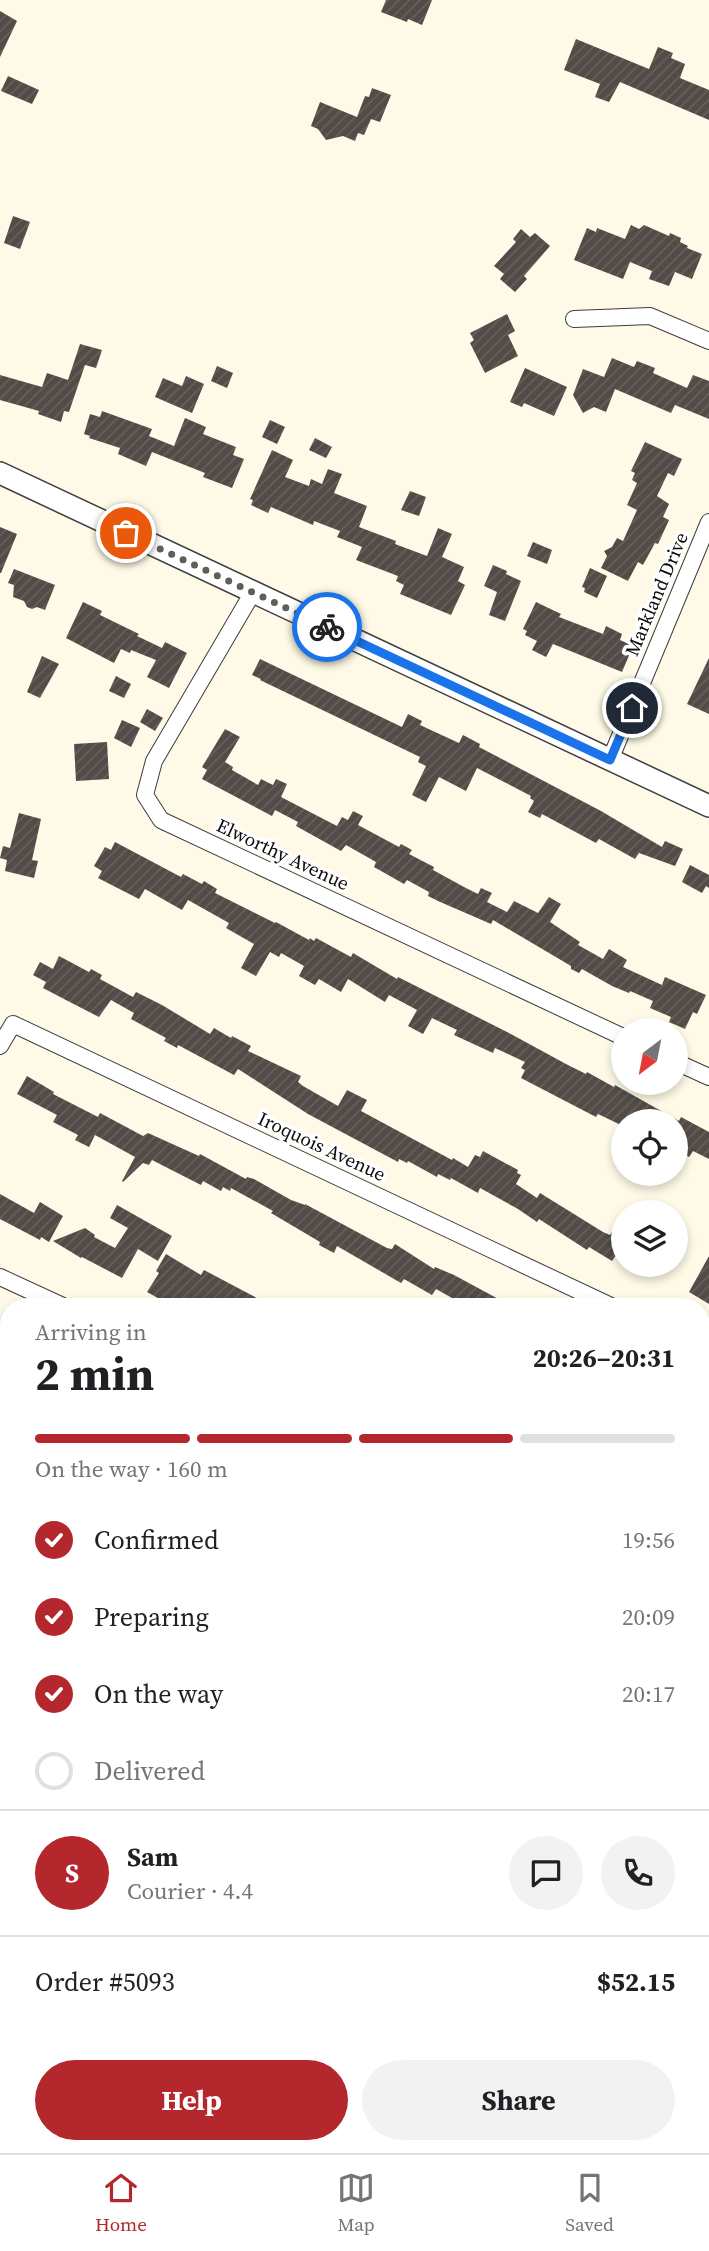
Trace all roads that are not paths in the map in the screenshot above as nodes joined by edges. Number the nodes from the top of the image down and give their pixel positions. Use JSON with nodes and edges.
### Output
{"nodes":[{"id":1,"x":574,"y":319,"type":"dead end"},
{"id":2,"x":709,"y":341,"type":"edge"},
{"id":3,"x":0,"y":474,"type":"edge"},
{"id":4,"x":709,"y":522,"type":"edge"},
{"id":5,"x":253,"y":592,"type":"junction"},
{"id":6,"x":610,"y":760,"type":"junction"},
{"id":7,"x":709,"y":806,"type":"edge"},
{"id":8,"x":611,"y":1031,"type":"edge"},
{"id":9,"x":0,"y":1046,"type":"edge"},
{"id":10,"x":688,"y":1067,"type":"edge"},
{"id":11,"x":709,"y":1077,"type":"edge"},
{"id":12,"x":0,"y":1277,"type":"edge"},
{"id":13,"x":46,"y":1298,"type":"edge"},
{"id":14,"x":594,"y":1298,"type":"edge"}],
"edges":[{"from":1,"to":2,"type":"street"},
{"from":3,"to":5,"type":"street"},
{"from":4,"to":6,"type":"street","name":"Markland Drive"},
{"from":5,"to":6,"type":"street"},
{"from":5,"to":8,"type":"street","name":"Elworthy Avenue"},
{"from":6,"to":7,"type":"street"},
{"from":9,"to":14,"type":"street","name":"Iroquois Avenue"},
{"from":10,"to":11,"type":"street"},
{"from":12,"to":13,"type":"street"}]}
